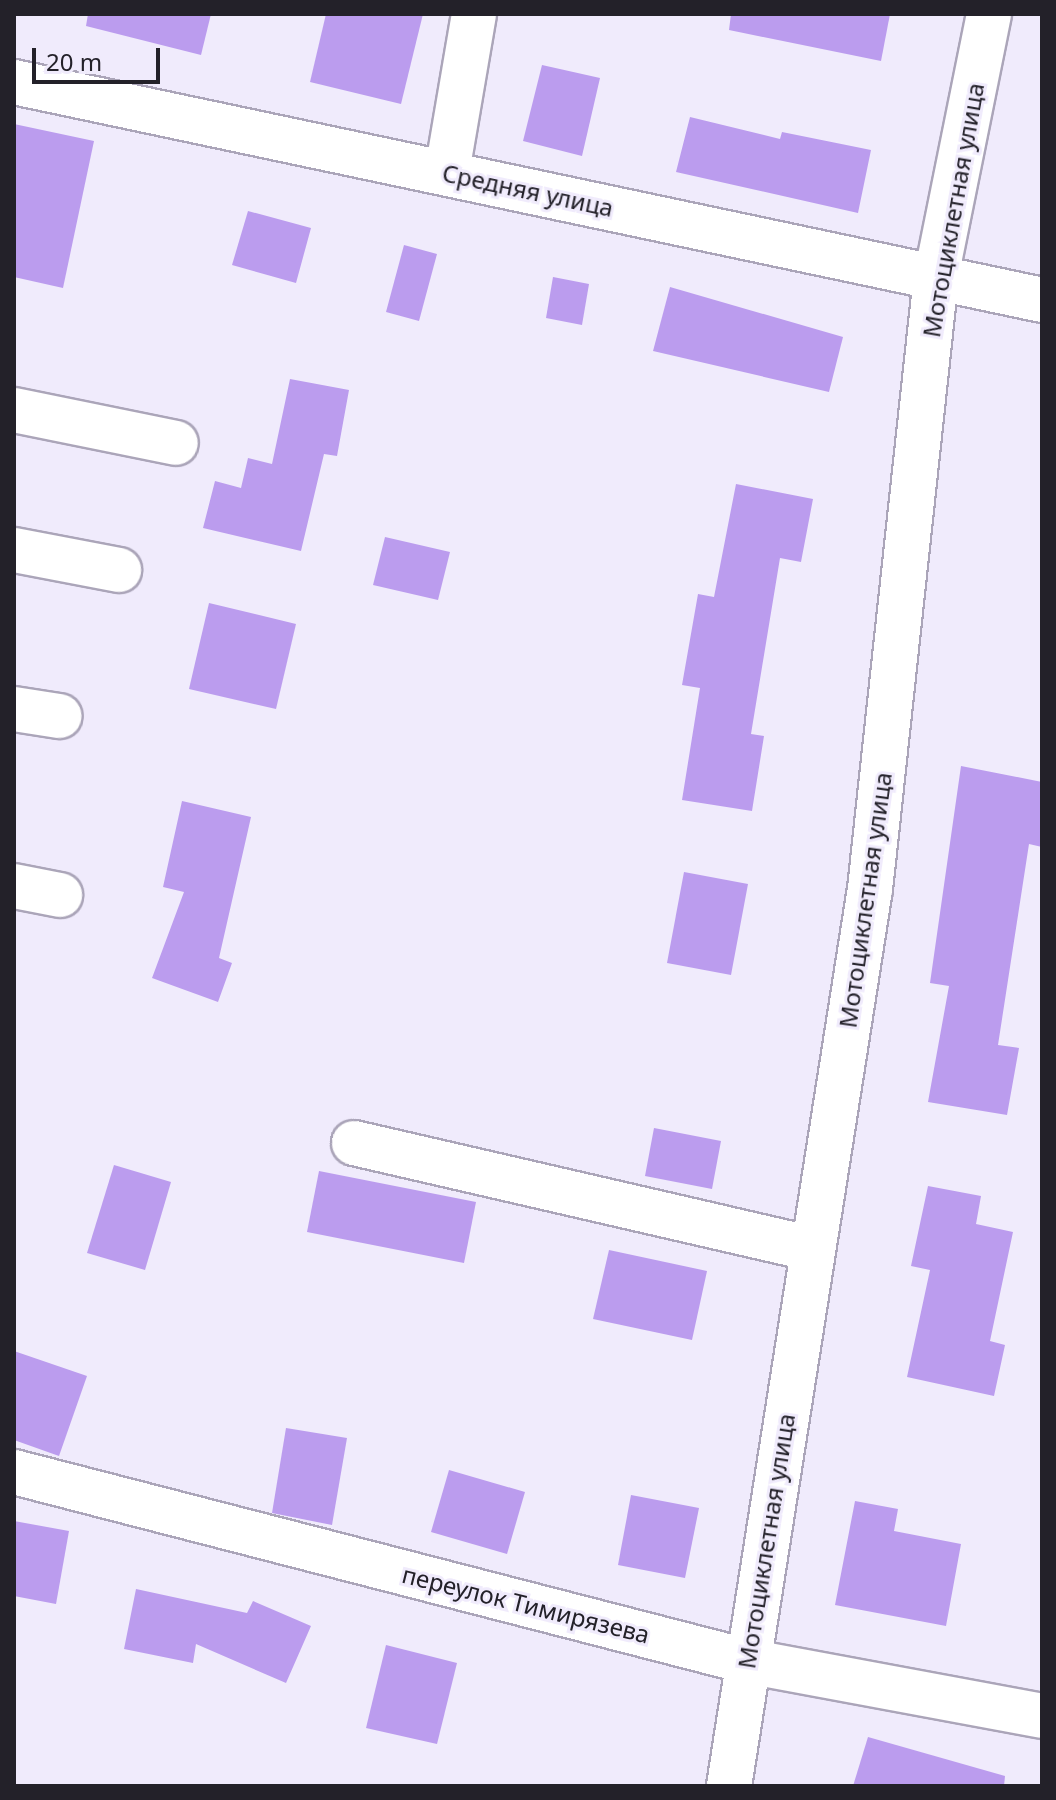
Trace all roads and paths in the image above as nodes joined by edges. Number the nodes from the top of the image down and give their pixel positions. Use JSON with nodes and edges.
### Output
{"nodes":[{"id":1,"x":474,"y":14,"type":"edge"},
{"id":2,"x":989,"y":14,"type":"edge"},
{"id":3,"x":14,"y":82,"type":"edge"},
{"id":4,"x":447,"y":172,"type":"junction"},
{"id":5,"x":936,"y":277,"type":"junction"},
{"id":6,"x":1042,"y":300,"type":"edge"},
{"id":7,"x":14,"y":410,"type":"edge"},
{"id":8,"x":176,"y":443,"type":"dead end"},
{"id":9,"x":14,"y":550,"type":"edge"},
{"id":10,"x":119,"y":570,"type":"dead end"},
{"id":11,"x":14,"y":709,"type":"edge"},
{"id":12,"x":59,"y":716,"type":"dead end"},
{"id":13,"x":14,"y":886,"type":"edge"},
{"id":14,"x":60,"y":895,"type":"dead end"},
{"id":15,"x":354,"y":1143,"type":"dead end"},
{"id":16,"x":812,"y":1249,"type":"junction"},
{"id":17,"x":14,"y":1472,"type":"edge"},
{"id":18,"x":746,"y":1661,"type":"junction"},
{"id":19,"x":1042,"y":1716,"type":"edge"},
{"id":20,"x":729,"y":1786,"type":"edge"}],
"edges":[{"from":1,"to":4,"type":"street"},
{"from":2,"to":5,"type":"street","name":"Мотоциклетная улица"},
{"from":3,"to":4,"type":"street","name":"Средняя улица"},
{"from":4,"to":5,"type":"street","name":"Средняя улица"},
{"from":5,"to":6,"type":"street","name":"Средняя улица"},
{"from":5,"to":16,"type":"street","name":"Мотоциклетная улица"},
{"from":7,"to":8,"type":"street"},
{"from":9,"to":10,"type":"street"},
{"from":11,"to":12,"type":"street"},
{"from":13,"to":14,"type":"street"},
{"from":15,"to":16,"type":"street"},
{"from":16,"to":18,"type":"street","name":"Мотоциклетная улица"},
{"from":17,"to":18,"type":"street","name":"переулок Тимирязева"},
{"from":18,"to":19,"type":"street","name":"переулок Тимирязева"},
{"from":18,"to":20,"type":"street","name":"Мотоциклетная улица"}]}
